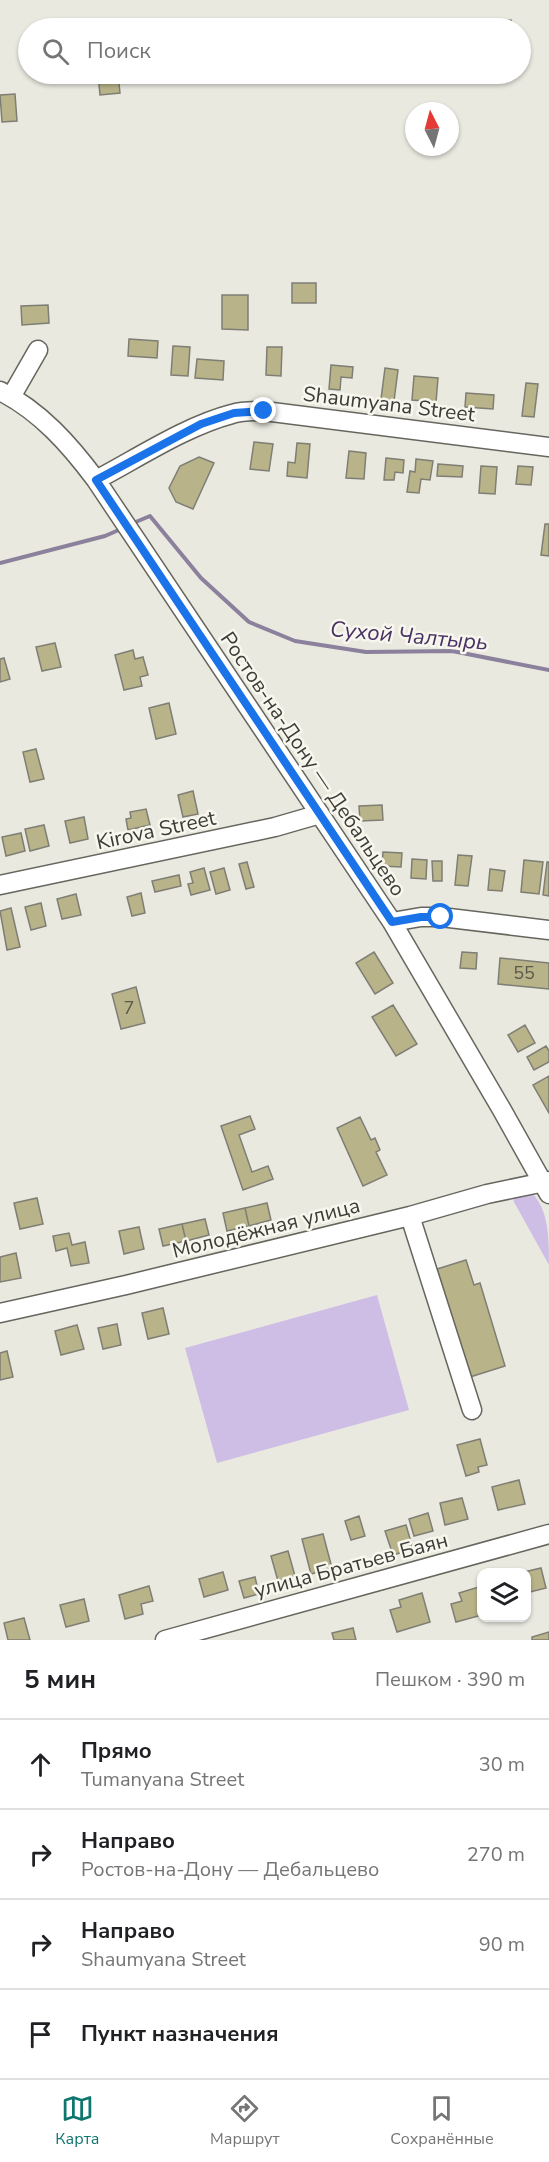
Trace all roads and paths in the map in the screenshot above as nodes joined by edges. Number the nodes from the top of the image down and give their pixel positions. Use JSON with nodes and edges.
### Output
{"nodes":[{"id":1,"x":38,"y":350,"type":"dead end"},
{"id":2,"x":6,"y":394,"type":"edge"},
{"id":3,"x":549,"y":447,"type":"edge"},
{"id":4,"x":96,"y":480,"type":"junction"},
{"id":5,"x":320,"y":814,"type":"junction"},
{"id":6,"x":0,"y":885,"type":"edge"},
{"id":7,"x":392,"y":922,"type":"junction"},
{"id":8,"x":549,"y":930,"type":"edge"},
{"id":9,"x":547,"y":1185,"type":"edge"},
{"id":10,"x":410,"y":1216,"type":"junction"},
{"id":11,"x":0,"y":1313,"type":"edge"},
{"id":12,"x":472,"y":1410,"type":"dead end"},
{"id":13,"x":549,"y":1534,"type":"edge"},
{"id":14,"x":165,"y":1640,"type":"edge"}],
"edges":[{"from":1,"to":2,"type":"street"},
{"from":2,"to":4,"type":"street","name":"Ростов-на-Дону — Дебальцево"},
{"from":3,"to":4,"type":"street","name":"Shaumyana Street"},
{"from":4,"to":5,"type":"street","name":"Ростов-на-Дону — Дебальцево"},
{"from":5,"to":6,"type":"street","name":"Kirova Street"},
{"from":5,"to":7,"type":"street","name":"Ростов-на-Дону — Дебальцево"},
{"from":7,"to":8,"type":"street"},
{"from":7,"to":9,"type":"street","name":"Ростов-на-Дону — Дебальцево"},
{"from":9,"to":10,"type":"street","name":"Молодёжная улица"},
{"from":10,"to":11,"type":"street","name":"Молодёжная улица"},
{"from":10,"to":12,"type":"street"},
{"from":13,"to":14,"type":"street","name":"улица Братьев Баян"}]}
